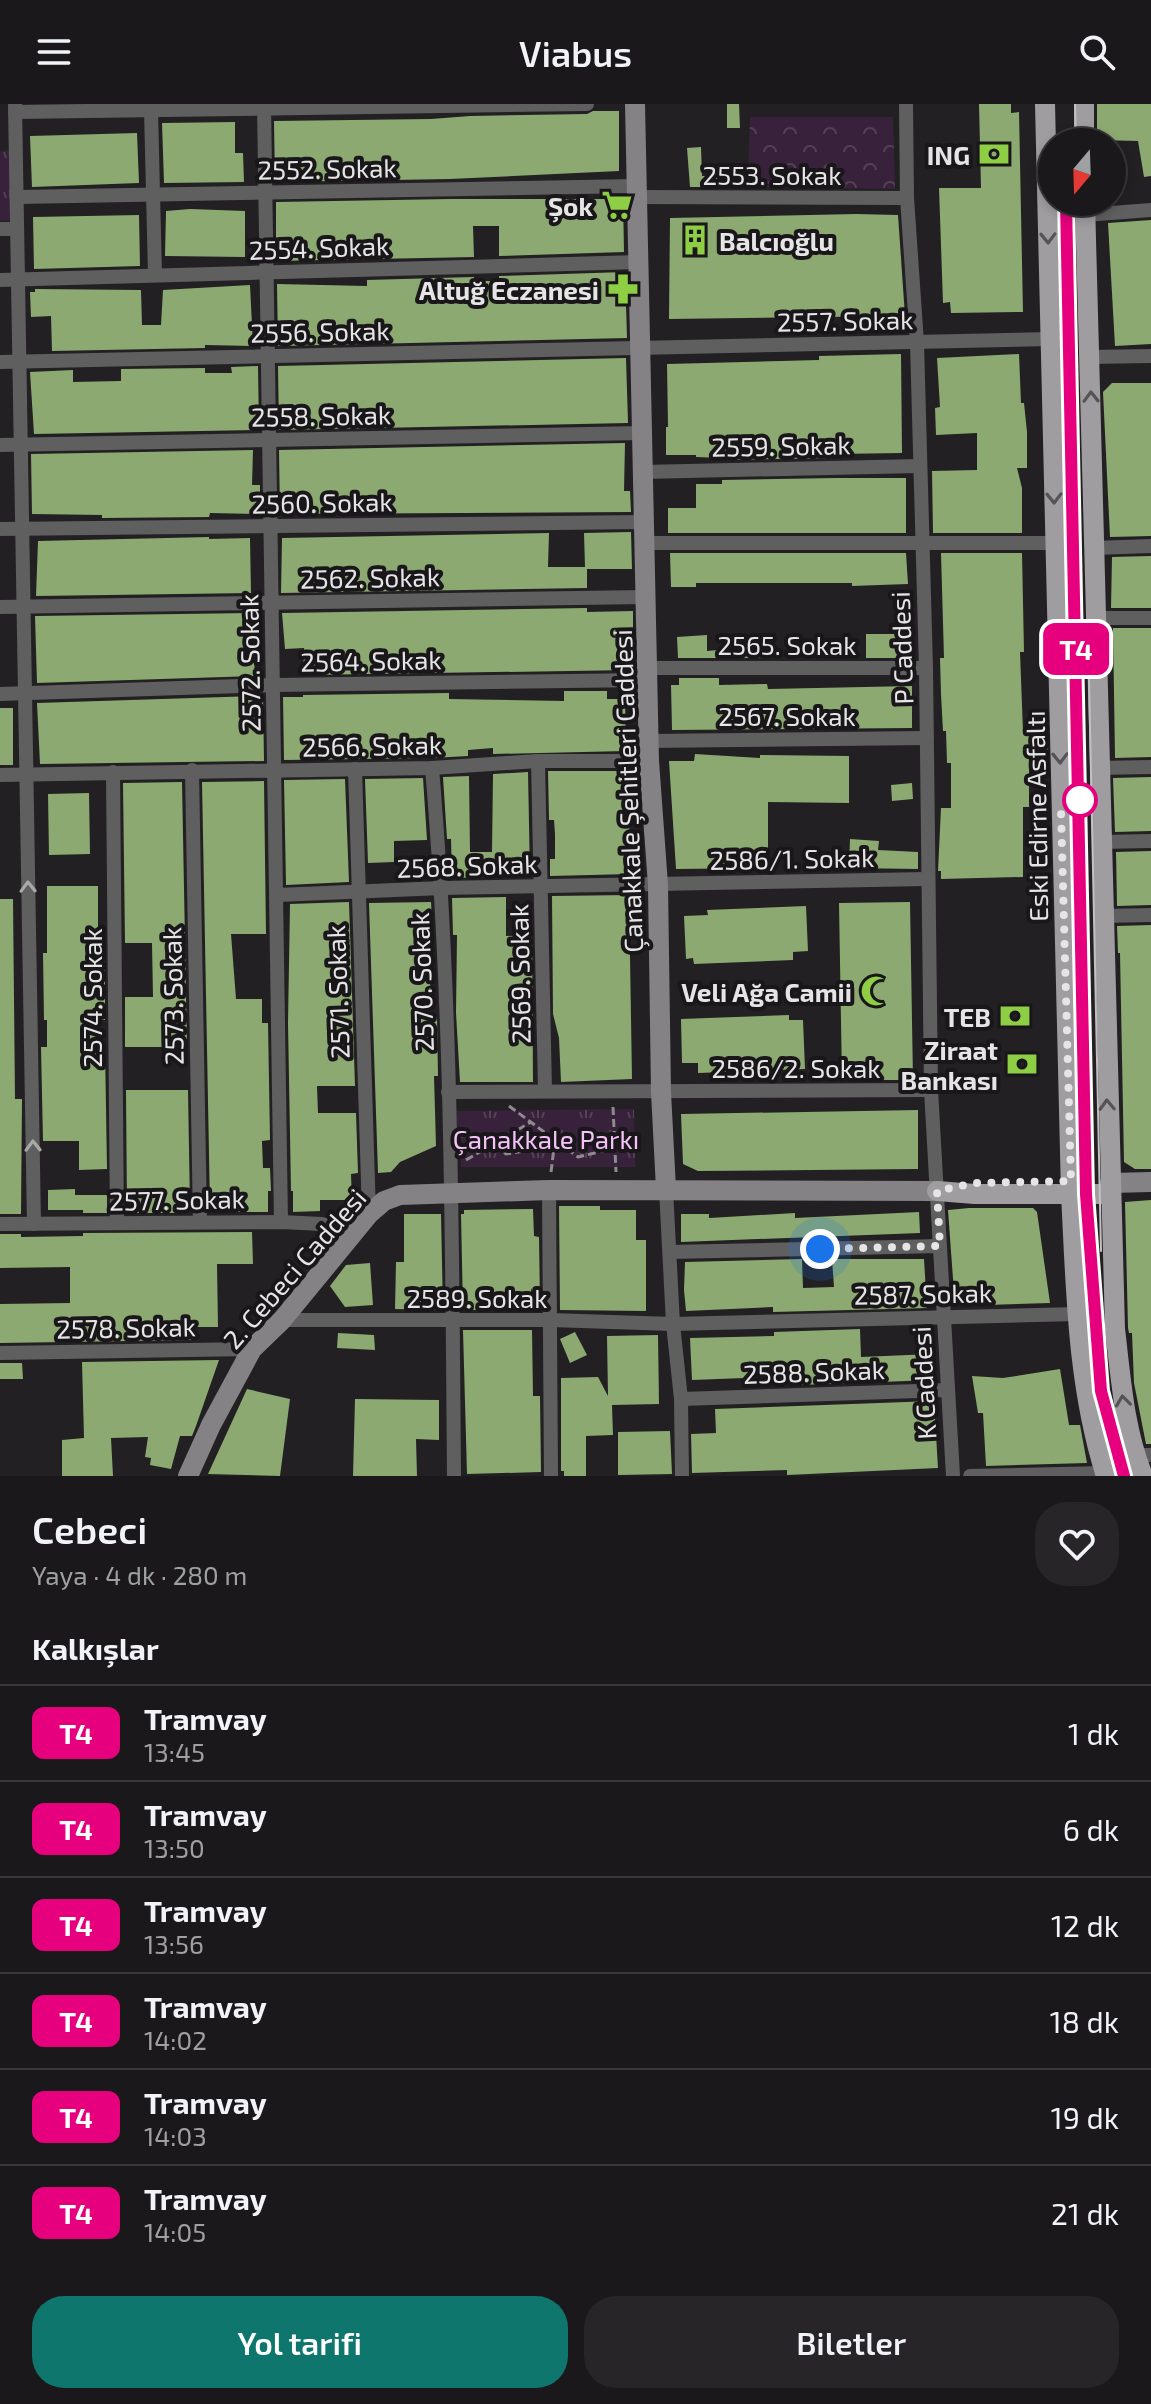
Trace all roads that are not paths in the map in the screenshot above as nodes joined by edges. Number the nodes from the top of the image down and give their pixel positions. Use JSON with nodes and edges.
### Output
{"nodes":[{"id":1,"x":587,"y":104,"type":"edge"},
{"id":2,"x":635,"y":104,"type":"edge"},
{"id":3,"x":906,"y":104,"type":"edge"},
{"id":4,"x":1045,"y":104,"type":"edge"},
{"id":5,"x":1084,"y":104,"type":"edge"},
{"id":6,"x":264,"y":106,"type":"edge"},
{"id":7,"x":15,"y":108,"type":"edge"},
{"id":8,"x":151,"y":110,"type":"junction"},
{"id":9,"x":1084,"y":128,"type":"edge"},
{"id":10,"x":16,"y":134,"type":"junction"},
{"id":11,"x":0,"y":135,"type":"edge"},
{"id":12,"x":637,"y":192,"type":"junction"},
{"id":13,"x":266,"y":193,"type":"junction"},
{"id":14,"x":153,"y":195,"type":"junction"},
{"id":15,"x":17,"y":197,"type":"junction"},
{"id":16,"x":907,"y":198,"type":"junction"},
{"id":17,"x":1126,"y":210,"type":"edge"},
{"id":18,"x":1151,"y":210,"type":"edge"},
{"id":19,"x":1085,"y":216,"type":"edge"},
{"id":20,"x":0,"y":229,"type":"edge"},
{"id":21,"x":17,"y":229,"type":"junction"},
{"id":22,"x":639,"y":262,"type":"junction"},
{"id":23,"x":267,"y":272,"type":"junction"},
{"id":24,"x":155,"y":275,"type":"junction"},
{"id":25,"x":18,"y":279,"type":"junction"},
{"id":26,"x":0,"y":280,"type":"edge"},
{"id":27,"x":1050,"y":339,"type":"junction"},
{"id":28,"x":917,"y":343,"type":"junction"},
{"id":29,"x":640,"y":349,"type":"junction"},
{"id":30,"x":268,"y":356,"type":"junction"},
{"id":31,"x":1151,"y":356,"type":"edge"},
{"id":32,"x":1090,"y":357,"type":"junction"},
{"id":33,"x":20,"y":361,"type":"junction"},
{"id":34,"x":0,"y":362,"type":"edge"},
{"id":35,"x":642,"y":433,"type":"junction"},
{"id":36,"x":269,"y":440,"type":"junction"},
{"id":37,"x":0,"y":445,"type":"edge"},
{"id":38,"x":21,"y":445,"type":"junction"},
{"id":39,"x":919,"y":466,"type":"junction"},
{"id":40,"x":643,"y":472,"type":"junction"},
{"id":41,"x":644,"y":522,"type":"junction"},
{"id":42,"x":270,"y":526,"type":"junction"},
{"id":43,"x":0,"y":529,"type":"edge"},
{"id":44,"x":23,"y":529,"type":"junction"},
{"id":45,"x":921,"y":541,"type":"junction"},
{"id":46,"x":644,"y":543,"type":"junction"},
{"id":47,"x":1055,"y":543,"type":"junction"},
{"id":48,"x":1151,"y":546,"type":"edge"},
{"id":49,"x":1094,"y":548,"type":"junction"},
{"id":50,"x":645,"y":597,"type":"junction"},
{"id":51,"x":272,"y":603,"type":"junction"},
{"id":52,"x":0,"y":607,"type":"edge"},
{"id":53,"x":24,"y":607,"type":"junction"},
{"id":54,"x":1095,"y":618,"type":"junction"},
{"id":55,"x":1151,"y":618,"type":"edge"},
{"id":56,"x":926,"y":668,"type":"junction"},
{"id":57,"x":647,"y":674,"type":"junction"},
{"id":58,"x":273,"y":685,"type":"junction"},
{"id":59,"x":0,"y":694,"type":"edge"},
{"id":60,"x":24,"y":694,"type":"junction"},
{"id":61,"x":927,"y":738,"type":"junction"},
{"id":62,"x":649,"y":751,"type":"junction"},
{"id":63,"x":538,"y":761,"type":"junction"},
{"id":64,"x":1151,"y":767,"type":"edge"},
{"id":65,"x":432,"y":768,"type":"junction"},
{"id":66,"x":1098,"y":768,"type":"junction"},
{"id":67,"x":355,"y":769,"type":"junction"},
{"id":68,"x":192,"y":770,"type":"junction"},
{"id":69,"x":275,"y":771,"type":"junction"},
{"id":70,"x":113,"y":772,"type":"junction"},
{"id":71,"x":0,"y":775,"type":"edge"},
{"id":72,"x":26,"y":775,"type":"junction"},
{"id":73,"x":1151,"y":841,"type":"edge"},
{"id":74,"x":1100,"y":842,"type":"junction"},
{"id":75,"x":928,"y":879,"type":"junction"},
{"id":76,"x":658,"y":885,"type":"junction"},
{"id":77,"x":542,"y":887,"type":"junction"},
{"id":78,"x":442,"y":888,"type":"junction"},
{"id":79,"x":358,"y":893,"type":"junction"},
{"id":80,"x":277,"y":895,"type":"junction"},
{"id":81,"x":1151,"y":915,"type":"edge"},
{"id":82,"x":1102,"y":916,"type":"junction"},
{"id":83,"x":931,"y":1090,"type":"junction"},
{"id":84,"x":545,"y":1091,"type":"junction"},
{"id":85,"x":448,"y":1092,"type":"junction"},
{"id":86,"x":661,"y":1092,"type":"junction"},
{"id":87,"x":1151,"y":1182,"type":"edge"},
{"id":88,"x":1071,"y":1187,"type":"junction"},
{"id":89,"x":1110,"y":1188,"type":"junction"},
{"id":90,"x":666,"y":1189,"type":"junction"},
{"id":91,"x":549,"y":1190,"type":"junction"},
{"id":92,"x":937,"y":1191,"type":"junction"},
{"id":93,"x":451,"y":1194,"type":"junction"},
{"id":94,"x":369,"y":1214,"type":"junction"},
{"id":95,"x":200,"y":1222,"type":"junction"},
{"id":96,"x":281,"y":1222,"type":"junction"},
{"id":97,"x":117,"y":1223,"type":"junction"},
{"id":98,"x":0,"y":1224,"type":"edge"},
{"id":99,"x":34,"y":1224,"type":"junction"},
{"id":100,"x":353,"y":1234,"type":"junction"},
{"id":101,"x":940,"y":1246,"type":"junction"},
{"id":102,"x":670,"y":1252,"type":"junction"},
{"id":103,"x":1078,"y":1314,"type":"junction"},
{"id":104,"x":943,"y":1317,"type":"junction"},
{"id":105,"x":282,"y":1320,"type":"junction"},
{"id":106,"x":550,"y":1320,"type":"junction"},
{"id":107,"x":453,"y":1322,"type":"junction"},
{"id":108,"x":673,"y":1324,"type":"junction"},
{"id":109,"x":252,"y":1349,"type":"junction"},
{"id":110,"x":0,"y":1353,"type":"edge"},
{"id":111,"x":948,"y":1390,"type":"junction"},
{"id":112,"x":681,"y":1399,"type":"junction"},
{"id":113,"x":1143,"y":1455,"type":"edge"},
{"id":114,"x":1105,"y":1475,"type":"edge"},
{"id":115,"x":188,"y":1476,"type":"edge"},
{"id":116,"x":454,"y":1476,"type":"edge"},
{"id":117,"x":551,"y":1476,"type":"edge"},
{"id":118,"x":682,"y":1476,"type":"edge"},
{"id":119,"x":953,"y":1476,"type":"edge"},
{"id":120,"x":970,"y":1476,"type":"edge"},
{"id":121,"x":1143,"y":1476,"type":"edge"}],
"edges":[{"from":1,"to":6,"type":"street"},
{"from":2,"to":12,"type":"main road","name":"Çanakkale Şehitleri Caddesi"},
{"from":3,"to":16,"type":"street","name":"P Caddesi"},
{"from":4,"to":27,"type":"main road","name":"Eski Edirne Asfaltı","one_way":true},
{"from":5,"to":9,"type":"main road"},
{"from":6,"to":8,"type":"street"},
{"from":6,"to":13,"type":"street","name":"2572. Sokak"},
{"from":7,"to":8,"type":"street"},
{"from":7,"to":10,"type":"street"},
{"from":8,"to":14,"type":"street"},
{"from":10,"to":11,"type":"street"},
{"from":10,"to":15,"type":"street"},
{"from":12,"to":13,"type":"street","name":"2552. Sokak"},
{"from":12,"to":16,"type":"street","name":"2553. Sokak"},
{"from":12,"to":22,"type":"main road","name":"Çanakkale Şehitleri Caddesi"},
{"from":13,"to":14,"type":"street","name":"2552. Sokak"},
{"from":13,"to":23,"type":"street","name":"2572. Sokak"},
{"from":14,"to":15,"type":"street","name":"2552. Sokak"},
{"from":14,"to":24,"type":"street"},
{"from":15,"to":21,"type":"street"},
{"from":16,"to":28,"type":"street","name":"P Caddesi"},
{"from":17,"to":18,"type":"street"},
{"from":19,"to":32,"type":"main road"},
{"from":20,"to":21,"type":"street"},
{"from":21,"to":25,"type":"street"},
{"from":22,"to":23,"type":"street","name":"2554. Sokak"},
{"from":22,"to":29,"type":"main road","name":"Çanakkale Şehitleri Caddesi"},
{"from":23,"to":24,"type":"street","name":"2554. Sokak"},
{"from":23,"to":30,"type":"street","name":"2572. Sokak"},
{"from":24,"to":25,"type":"street","name":"2554. Sokak"},
{"from":25,"to":26,"type":"street","name":"2554. Sokak"},
{"from":25,"to":33,"type":"street"},
{"from":27,"to":28,"type":"street","name":"2557. Sokak"},
{"from":27,"to":47,"type":"main road","name":"Eski Edirne Asfaltı","one_way":true},
{"from":28,"to":29,"type":"street","name":"2557. Sokak"},
{"from":28,"to":39,"type":"street","name":"P Caddesi"},
{"from":29,"to":30,"type":"street","name":"2556. Sokak"},
{"from":29,"to":35,"type":"main road","name":"Çanakkale Şehitleri Caddesi"},
{"from":30,"to":33,"type":"street","name":"2556. Sokak"},
{"from":30,"to":36,"type":"street","name":"2572. Sokak"},
{"from":31,"to":32,"type":"street"},
{"from":49,"to":32,"type":"main road","one_way":true},
{"from":33,"to":34,"type":"street","name":"2556. Sokak"},
{"from":33,"to":38,"type":"street"},
{"from":35,"to":36,"type":"street","name":"2558. Sokak"},
{"from":35,"to":40,"type":"main road","name":"Çanakkale Şehitleri Caddesi"},
{"from":36,"to":38,"type":"street","name":"2558. Sokak"},
{"from":36,"to":42,"type":"street","name":"2572. Sokak"},
{"from":37,"to":38,"type":"street","name":"2558. Sokak"},
{"from":38,"to":44,"type":"street"},
{"from":39,"to":40,"type":"street","name":"2559. Sokak"},
{"from":39,"to":45,"type":"street","name":"P Caddesi"},
{"from":40,"to":41,"type":"main road","name":"Çanakkale Şehitleri Caddesi"},
{"from":41,"to":42,"type":"street","name":"2560. Sokak"},
{"from":41,"to":46,"type":"main road","name":"Çanakkale Şehitleri Caddesi"},
{"from":42,"to":44,"type":"street","name":"2560. Sokak"},
{"from":42,"to":51,"type":"street","name":"2572. Sokak"},
{"from":43,"to":44,"type":"street","name":"2560. Sokak"},
{"from":44,"to":53,"type":"street"},
{"from":45,"to":46,"type":"street"},
{"from":45,"to":47,"type":"street"},
{"from":45,"to":56,"type":"street","name":"P Caddesi"},
{"from":46,"to":50,"type":"main road","name":"Çanakkale Şehitleri Caddesi"},
{"from":47,"to":88,"type":"main road","name":"Eski Edirne Asfaltı","one_way":true},
{"from":48,"to":49,"type":"street"},
{"from":49,"to":54,"type":"main road"},
{"from":50,"to":51,"type":"street","name":"2562. Sokak"},
{"from":50,"to":57,"type":"main road","name":"Çanakkale Şehitleri Caddesi"},
{"from":51,"to":53,"type":"street","name":"2562. Sokak"},
{"from":51,"to":58,"type":"street","name":"2572. Sokak"},
{"from":52,"to":53,"type":"street","name":"2562. Sokak"},
{"from":53,"to":60,"type":"street"},
{"from":54,"to":55,"type":"street"},
{"from":54,"to":66,"type":"main road"},
{"from":56,"to":57,"type":"street","name":"2565. Sokak"},
{"from":56,"to":61,"type":"street","name":"P Caddesi"},
{"from":57,"to":58,"type":"street","name":"2564. Sokak"},
{"from":57,"to":62,"type":"main road","name":"Çanakkale Şehitleri Caddesi"},
{"from":58,"to":60,"type":"street","name":"2564. Sokak"},
{"from":58,"to":69,"type":"street","name":"2572. Sokak"},
{"from":59,"to":60,"type":"street","name":"2564. Sokak"},
{"from":60,"to":72,"type":"street"},
{"from":61,"to":62,"type":"street","name":"2567. Sokak"},
{"from":61,"to":75,"type":"street","name":"P Caddesi"},
{"from":62,"to":63,"type":"street","name":"2566. Sokak"},
{"from":62,"to":76,"type":"main road","name":"Çanakkale Şehitleri Caddesi"},
{"from":63,"to":65,"type":"street","name":"2566. Sokak"},
{"from":63,"to":77,"type":"street","name":"2569. Sokak"},
{"from":64,"to":66,"type":"street"},
{"from":65,"to":67,"type":"street","name":"2566. Sokak"},
{"from":65,"to":78,"type":"street","name":"2570. Sokak"},
{"from":66,"to":74,"type":"main road"},
{"from":67,"to":69,"type":"street","name":"2566. Sokak"},
{"from":67,"to":79,"type":"street","name":"2571. Sokak"},
{"from":68,"to":69,"type":"street","name":"2566. Sokak"},
{"from":68,"to":70,"type":"street","name":"2566. Sokak"},
{"from":68,"to":95,"type":"street","name":"2573. Sokak"},
{"from":69,"to":80,"type":"street","name":"2572. Sokak"},
{"from":70,"to":72,"type":"street","name":"2566. Sokak"},
{"from":70,"to":97,"type":"street","name":"2574. Sokak"},
{"from":71,"to":72,"type":"street","name":"2566. Sokak"},
{"from":99,"to":72,"type":"street","one_way":true},
{"from":73,"to":74,"type":"street"},
{"from":74,"to":82,"type":"main road"},
{"from":75,"to":76,"type":"street","name":"2586/1. Sokak"},
{"from":75,"to":83,"type":"street","name":"P Caddesi"},
{"from":76,"to":77,"type":"street","name":"2568. Sokak"},
{"from":76,"to":86,"type":"main road","name":"Çanakkale Şehitleri Caddesi"},
{"from":77,"to":78,"type":"street","name":"2568. Sokak"},
{"from":77,"to":84,"type":"street","name":"2569. Sokak"},
{"from":78,"to":79,"type":"street","name":"2568. Sokak"},
{"from":78,"to":85,"type":"street","name":"2570. Sokak"},
{"from":79,"to":80,"type":"street","name":"2568. Sokak"},
{"from":79,"to":94,"type":"street","name":"2571. Sokak"},
{"from":80,"to":96,"type":"street","name":"2572. Sokak"},
{"from":81,"to":82,"type":"street"},
{"from":89,"to":82,"type":"main road","one_way":true},
{"from":83,"to":86,"type":"street","name":"2586/2. Sokak"},
{"from":83,"to":92,"type":"street","name":"P Caddesi"},
{"from":84,"to":85,"type":"street","name":"2586/2. Sokak"},
{"from":84,"to":86,"type":"street","name":"2586/2. Sokak"},
{"from":85,"to":93,"type":"street","name":"2570. Sokak"},
{"from":86,"to":90,"type":"main road","name":"Çanakkale Şehitleri Caddesi"},
{"from":87,"to":89,"type":"main road"},
{"from":88,"to":89,"type":"main road"},
{"from":88,"to":92,"type":"main road"},
{"from":88,"to":103,"type":"main road","name":"Eski Edirne Asfaltı"},
{"from":113,"to":89,"type":"main road","one_way":true},
{"from":90,"to":91,"type":"main road","name":"2. Cebeci Caddesi"},
{"from":90,"to":92,"type":"main road","name":"2. Cebeci Caddesi"},
{"from":90,"to":102,"type":"street","name":"Çanakkale Şehitleri Caddesi"},
{"from":91,"to":93,"type":"main road","name":"2. Cebeci Caddesi"},
{"from":91,"to":106,"type":"street"},
{"from":92,"to":101,"type":"street","name":"K Caddesi"},
{"from":93,"to":94,"type":"main road","name":"2. Cebeci Caddesi"},
{"from":93,"to":107,"type":"street","name":"2570. Sokak"},
{"from":94,"to":100,"type":"main road","name":"2. Cebeci Caddesi"},
{"from":95,"to":96,"type":"street","name":"2577. Sokak"},
{"from":95,"to":97,"type":"street","name":"2577. Sokak"},
{"from":96,"to":100,"type":"street","name":"2577. Sokak"},
{"from":97,"to":99,"type":"street","name":"2577. Sokak"},
{"from":98,"to":99,"type":"street","name":"2577. Sokak"},
{"from":100,"to":105,"type":"main road","name":"2. Cebeci Caddesi"},
{"from":101,"to":102,"type":"street"},
{"from":101,"to":104,"type":"street","name":"K Caddesi"},
{"from":102,"to":108,"type":"street","name":"Çanakkale Şehitleri Caddesi"},
{"from":103,"to":104,"type":"street","name":"2587. Sokak"},
{"from":103,"to":114,"type":"main road","name":"Eski Edirne Asfaltı"},
{"from":104,"to":108,"type":"street","name":"2587. Sokak"},
{"from":104,"to":111,"type":"street","name":"K Caddesi"},
{"from":105,"to":107,"type":"street","name":"2589. Sokak"},
{"from":105,"to":109,"type":"main road","name":"2. Cebeci Caddesi"},
{"from":106,"to":107,"type":"street","name":"2589. Sokak"},
{"from":106,"to":108,"type":"street","name":"2589. Sokak"},
{"from":106,"to":117,"type":"street"},
{"from":107,"to":116,"type":"street","name":"2570. Sokak"},
{"from":108,"to":112,"type":"street","name":"Çanakkale Şehitleri Caddesi"},
{"from":109,"to":110,"type":"street","name":"2578. Sokak"},
{"from":109,"to":115,"type":"main road","name":"2. Cebeci Caddesi"},
{"from":111,"to":112,"type":"street","name":"2588. Sokak"},
{"from":111,"to":119,"type":"street","name":"K Caddesi"},
{"from":112,"to":118,"type":"street","name":"Çanakkale Şehitleri Caddesi"},
{"from":113,"to":121,"type":"main road"},
{"from":114,"to":120,"type":"street"}]}
